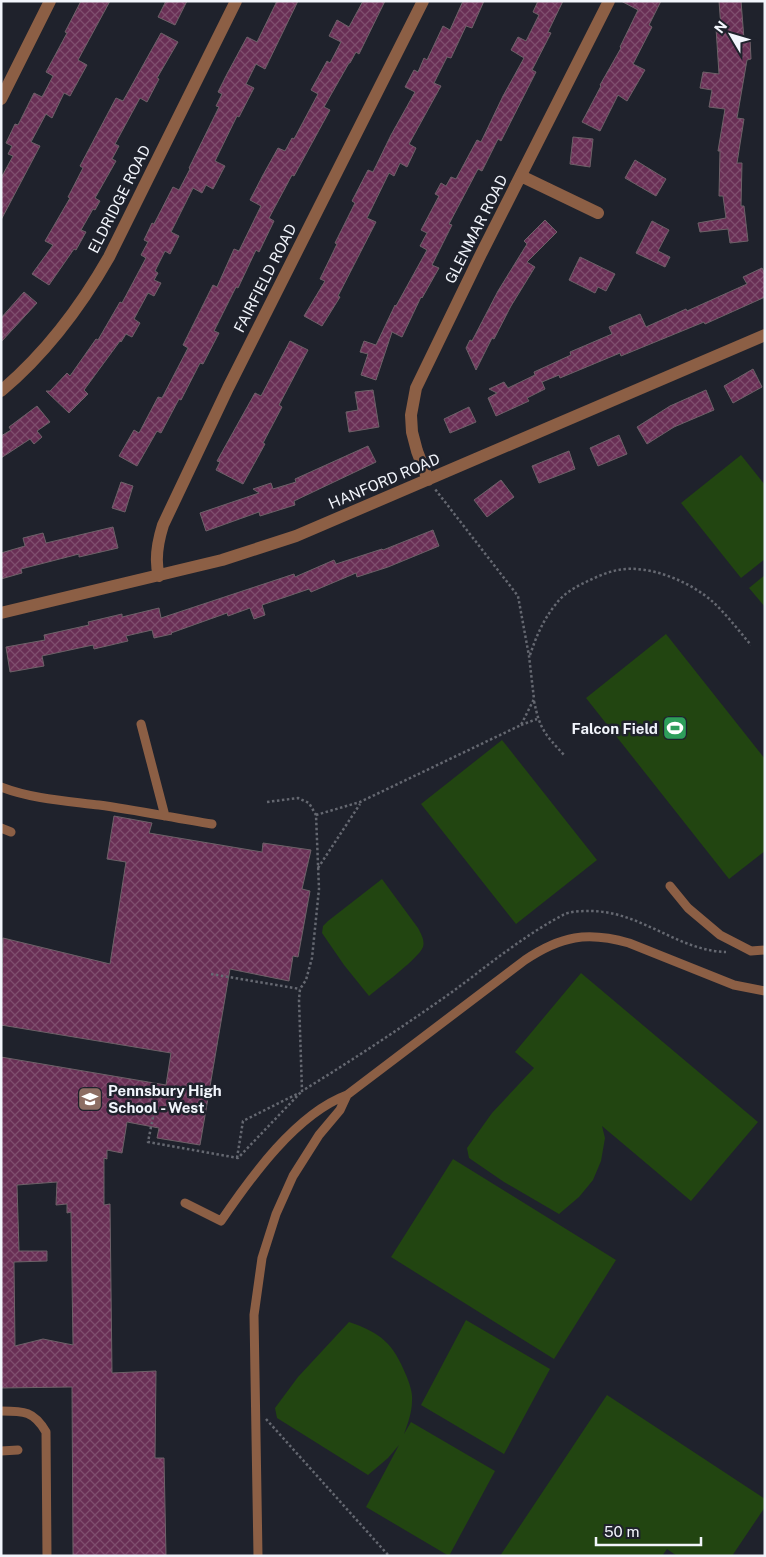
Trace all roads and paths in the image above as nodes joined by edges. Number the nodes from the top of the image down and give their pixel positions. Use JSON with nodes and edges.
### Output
{"nodes":[{"id":1,"x":50,"y":1,"type":"edge"},
{"id":2,"x":236,"y":1,"type":"edge"},
{"id":3,"x":423,"y":1,"type":"edge"},
{"id":4,"x":609,"y":1,"type":"edge"},
{"id":5,"x":1,"y":99,"type":"edge"},
{"id":6,"x":520,"y":176,"type":"junction"},
{"id":7,"x":598,"y":213,"type":"dead end"},
{"id":8,"x":765,"y":335,"type":"edge"},
{"id":9,"x":1,"y":392,"type":"edge"},
{"id":10,"x":428,"y":480,"type":"junction"},
{"id":11,"x":159,"y":576,"type":"junction"},
{"id":12,"x":1,"y":613,"type":"edge"},
{"id":13,"x":751,"y":645,"type":"dead end"},
{"id":14,"x":529,"y":656,"type":"junction"},
{"id":15,"x":534,"y":699,"type":"junction"},
{"id":16,"x":538,"y":719,"type":"junction"},
{"id":17,"x":141,"y":724,"type":"dead end"},
{"id":18,"x":521,"y":725,"type":"junction"},
{"id":19,"x":564,"y":755,"type":"dead end"},
{"id":20,"x":1,"y":787,"type":"edge"},
{"id":21,"x":266,"y":802,"type":"dead end"},
{"id":22,"x":360,"y":802,"type":"junction"},
{"id":23,"x":164,"y":812,"type":"junction"},
{"id":24,"x":316,"y":815,"type":"junction"},
{"id":25,"x":212,"y":824,"type":"dead end"},
{"id":26,"x":1,"y":828,"type":"edge"},
{"id":27,"x":12,"y":832,"type":"dead end"},
{"id":28,"x":318,"y":868,"type":"junction"},
{"id":29,"x":670,"y":886,"type":"dead end"},
{"id":30,"x":765,"y":950,"type":"edge"},
{"id":31,"x":752,"y":951,"type":"junction"},
{"id":32,"x":211,"y":974,"type":"dead end"},
{"id":33,"x":300,"y":989,"type":"junction"},
{"id":34,"x":765,"y":991,"type":"edge"},
{"id":35,"x":302,"y":1091,"type":"junction"},
{"id":36,"x":347,"y":1095,"type":"junction"},
{"id":37,"x":153,"y":1117,"type":"dead end"},
{"id":38,"x":237,"y":1158,"type":"junction"},
{"id":39,"x":186,"y":1203,"type":"dead end"},
{"id":40,"x":257,"y":1409,"type":"junction"},
{"id":41,"x":1,"y":1411,"type":"edge"},
{"id":42,"x":18,"y":1450,"type":"dead end"},
{"id":43,"x":1,"y":1451,"type":"edge"},
{"id":44,"x":47,"y":1556,"type":"edge"},
{"id":45,"x":258,"y":1556,"type":"edge"},
{"id":46,"x":389,"y":1556,"type":"edge"}],
"edges":[{"from":1,"to":5,"type":"street"},
{"from":2,"to":9,"type":"street","name":"ELDRIDGE ROAD"},
{"from":3,"to":11,"type":"street","name":"FAIRFIELD ROAD"},
{"from":4,"to":6,"type":"street","name":"GLENMAR ROAD"},
{"from":6,"to":7,"type":"street"},
{"from":6,"to":10,"type":"street","name":"GLENMAR ROAD"},
{"from":8,"to":10,"type":"street","name":"HANFORD ROAD"},
{"from":10,"to":11,"type":"street","name":"HANFORD ROAD"},
{"from":10,"to":14,"type":"path"},
{"from":11,"to":12,"type":"street","name":"HANFORD ROAD"},
{"from":13,"to":14,"type":"path"},
{"from":14,"to":15,"type":"path"},
{"from":15,"to":16,"type":"path"},
{"from":15,"to":18,"type":"path"},
{"from":16,"to":18,"type":"path"},
{"from":16,"to":19,"type":"path"},
{"from":17,"to":23,"type":"lane"},
{"from":18,"to":22,"type":"path"},
{"from":20,"to":23,"type":"lane"},
{"from":21,"to":24,"type":"path"},
{"from":22,"to":24,"type":"path"},
{"from":22,"to":28,"type":"path"},
{"from":23,"to":25,"type":"lane"},
{"from":24,"to":28,"type":"path"},
{"from":26,"to":27,"type":"lane"},
{"from":28,"to":33,"type":"path"},
{"from":29,"to":31,"type":"lane"},
{"from":30,"to":31,"type":"lane"},
{"from":31,"to":35,"type":"path"},
{"from":32,"to":33,"type":"path"},
{"from":33,"to":35,"type":"path"},
{"from":34,"to":36,"type":"lane"},
{"from":35,"to":38,"type":"path"},
{"from":35,"to":38,"type":"path"},
{"from":36,"to":39,"type":"lane"},
{"from":36,"to":40,"type":"lane"},
{"from":37,"to":38,"type":"path"},
{"from":40,"to":45,"type":"lane"},
{"from":40,"to":46,"type":"path"},
{"from":41,"to":44,"type":"lane"},
{"from":42,"to":43,"type":"lane"}]}
